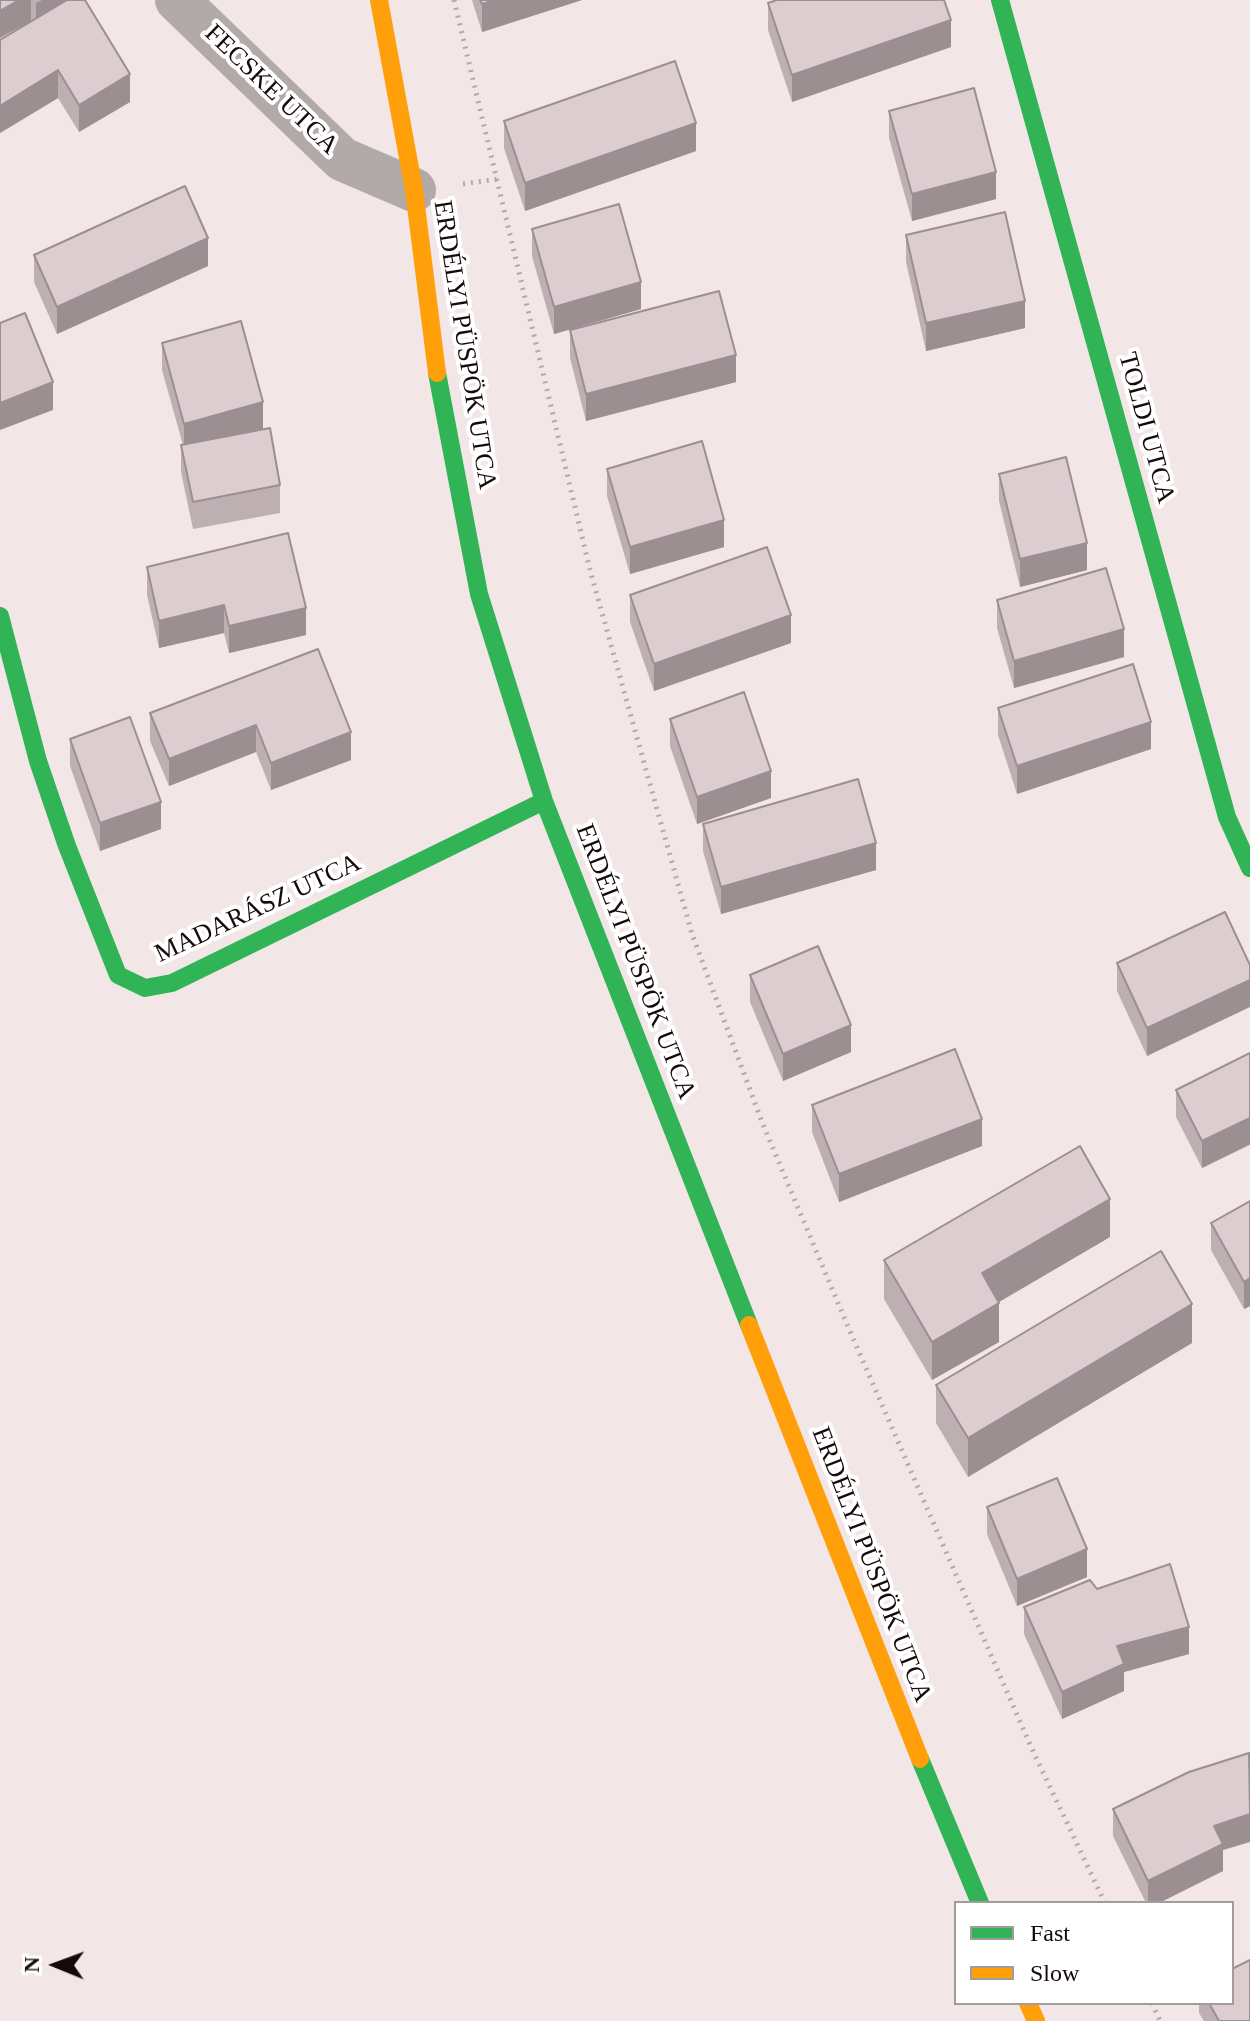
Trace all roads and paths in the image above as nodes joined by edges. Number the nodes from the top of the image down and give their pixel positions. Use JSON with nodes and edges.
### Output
{"nodes":[{"id":1,"x":177,"y":0,"type":"edge"},
{"id":2,"x":379,"y":0,"type":"edge"},
{"id":3,"x":454,"y":0,"type":"edge"},
{"id":4,"x":1000,"y":0,"type":"edge"},
{"id":5,"x":414,"y":190,"type":"junction"},
{"id":6,"x":0,"y":616,"type":"edge"},
{"id":7,"x":544,"y":801,"type":"junction"},
{"id":8,"x":1250,"y":868,"type":"edge"},
{"id":9,"x":979,"y":1901,"type":"edge"},
{"id":10,"x":1104,"y":1901,"type":"edge"}],
"edges":[{"from":1,"to":5,"type":"street","name":"FECSKE UTCA"},
{"from":2,"to":5,"type":"main road","name":"ERDÉLYI PÜSPÖK UTCA"},
{"from":3,"to":10,"type":"path"},
{"from":4,"to":8,"type":"main road","name":"TOLDI UTCA"},
{"from":5,"to":7,"type":"main road","name":"ERDÉLYI PÜSPÖK UTCA"},
{"from":6,"to":7,"type":"main road","name":"MADARÁSZ UTCA"},
{"from":7,"to":9,"type":"main road","name":"ERDÉLYI PÜSPÖK UTCA"}]}
